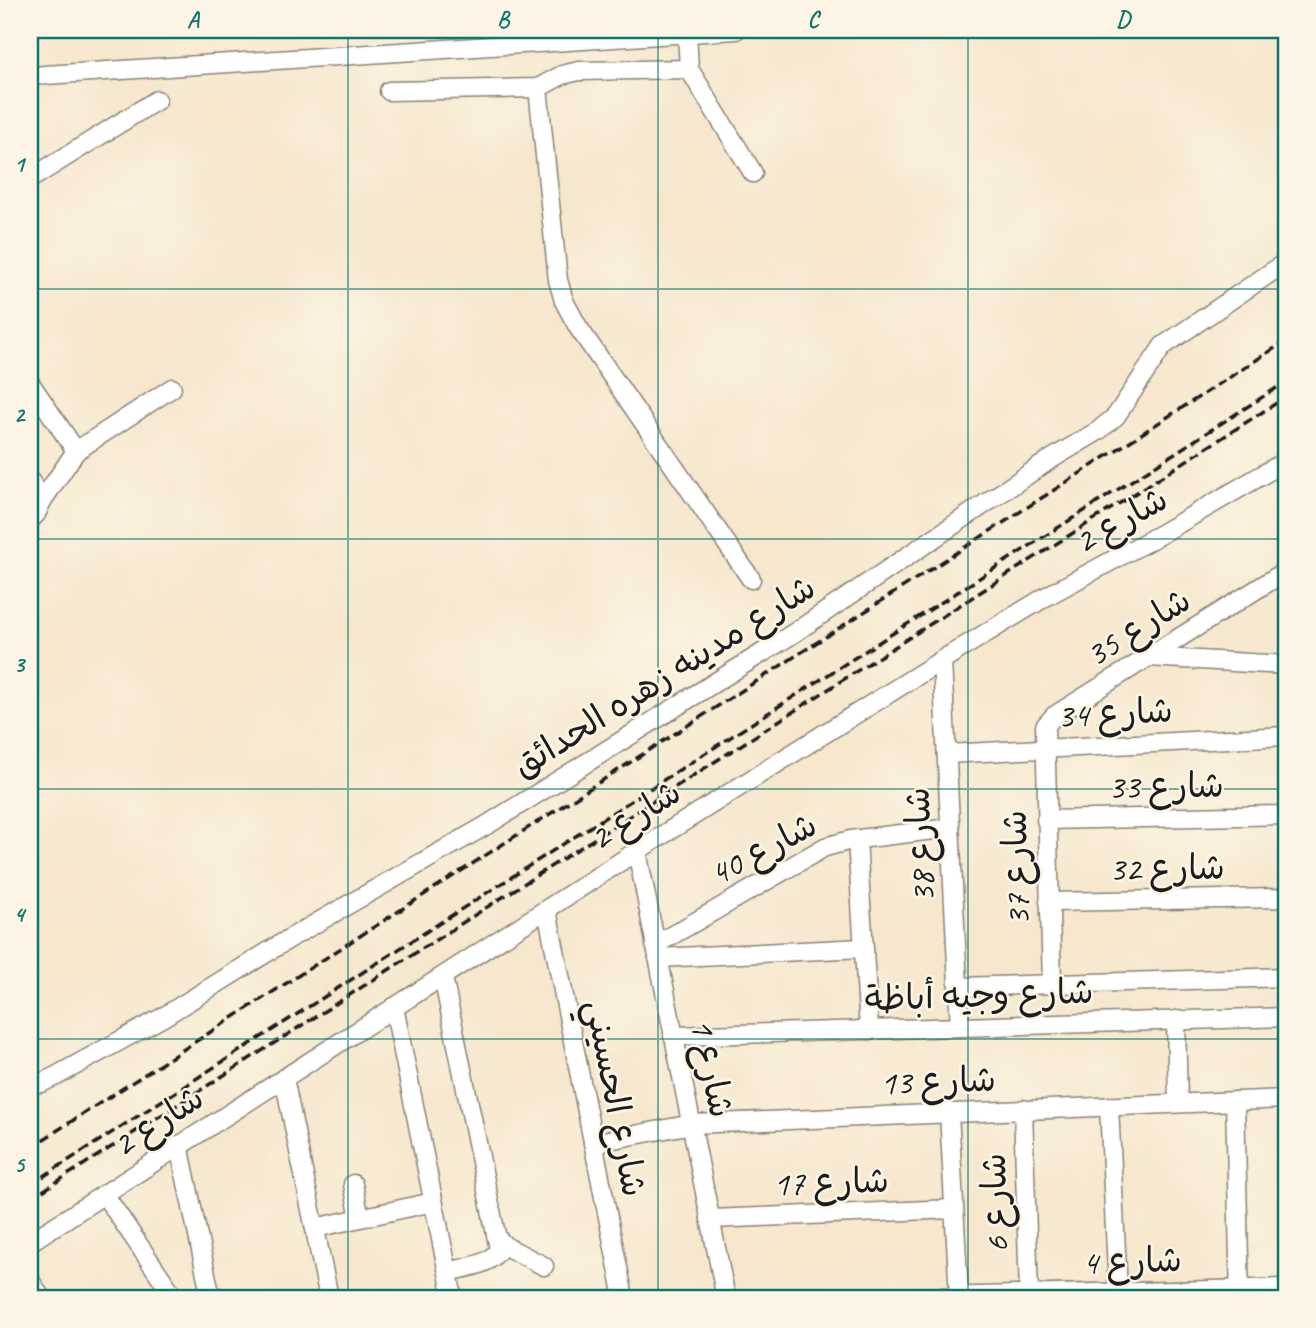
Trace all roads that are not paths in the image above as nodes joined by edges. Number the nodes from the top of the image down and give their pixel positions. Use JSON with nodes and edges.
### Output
{"nodes":[{"id":1,"x":736,"y":30,"type":"edge"},
{"id":2,"x":687,"y":33,"type":"junction"},
{"id":3,"x":689,"y":69,"type":"junction"},
{"id":4,"x":30,"y":76,"type":"edge"},
{"id":5,"x":538,"y":88,"type":"junction"},
{"id":6,"x":389,"y":91,"type":"dead end"},
{"id":7,"x":157,"y":100,"type":"dead end"},
{"id":8,"x":753,"y":173,"type":"dead end"},
{"id":9,"x":30,"y":179,"type":"edge"},
{"id":10,"x":1286,"y":262,"type":"edge"},
{"id":11,"x":30,"y":383,"type":"edge"},
{"id":12,"x":172,"y":388,"type":"dead end"},
{"id":13,"x":76,"y":451,"type":"junction"},
{"id":14,"x":1286,"y":461,"type":"edge"},
{"id":15,"x":30,"y":481,"type":"edge"},
{"id":16,"x":42,"y":501,"type":"junction"},
{"id":17,"x":30,"y":520,"type":"edge"},
{"id":18,"x":1286,"y":571,"type":"edge"},
{"id":19,"x":751,"y":579,"type":"dead end"},
{"id":20,"x":1149,"y":657,"type":"junction"},
{"id":21,"x":943,"y":660,"type":"junction"},
{"id":22,"x":1286,"y":664,"type":"edge"},
{"id":23,"x":1286,"y":736,"type":"edge"},
{"id":24,"x":1044,"y":749,"type":"junction"},
{"id":25,"x":947,"y":754,"type":"junction"},
{"id":26,"x":1286,"y":816,"type":"edge"},
{"id":27,"x":1046,"y":820,"type":"junction"},
{"id":28,"x":950,"y":828,"type":"junction"},
{"id":29,"x":857,"y":840,"type":"junction"},
{"id":30,"x":637,"y":851,"type":"junction"},
{"id":31,"x":1286,"y":898,"type":"edge"},
{"id":32,"x":1049,"y":902,"type":"junction"},
{"id":33,"x":547,"y":910,"type":"junction"},
{"id":34,"x":864,"y":948,"type":"junction"},
{"id":35,"x":657,"y":951,"type":"junction"},
{"id":36,"x":443,"y":976,"type":"junction"},
{"id":37,"x":1286,"y":977,"type":"edge"},
{"id":38,"x":1052,"y":984,"type":"junction"},
{"id":39,"x":958,"y":987,"type":"junction"},
{"id":40,"x":394,"y":1007,"type":"junction"},
{"id":41,"x":1286,"y":1017,"type":"edge"},
{"id":42,"x":1176,"y":1020,"type":"junction"},
{"id":43,"x":960,"y":1027,"type":"junction"},
{"id":44,"x":869,"y":1030,"type":"junction"},
{"id":45,"x":673,"y":1036,"type":"junction"},
{"id":46,"x":284,"y":1077,"type":"junction"},
{"id":47,"x":30,"y":1084,"type":"edge"},
{"id":48,"x":1286,"y":1099,"type":"edge"},
{"id":49,"x":1235,"y":1101,"type":"junction"},
{"id":50,"x":1178,"y":1103,"type":"junction"},
{"id":51,"x":1109,"y":1106,"type":"junction"},
{"id":52,"x":1023,"y":1109,"type":"junction"},
{"id":53,"x":949,"y":1112,"type":"junction"},
{"id":54,"x":692,"y":1124,"type":"junction"},
{"id":55,"x":593,"y":1143,"type":"junction"},
{"id":56,"x":179,"y":1145,"type":"junction"},
{"id":57,"x":354,"y":1184,"type":"dead end"},
{"id":58,"x":104,"y":1194,"type":"junction"},
{"id":59,"x":433,"y":1202,"type":"junction"},
{"id":60,"x":954,"y":1209,"type":"junction"},
{"id":61,"x":360,"y":1218,"type":"junction"},
{"id":62,"x":710,"y":1219,"type":"junction"},
{"id":63,"x":315,"y":1228,"type":"junction"},
{"id":64,"x":498,"y":1239,"type":"junction"},
{"id":65,"x":30,"y":1242,"type":"edge"},
{"id":66,"x":544,"y":1266,"type":"dead end"},
{"id":67,"x":448,"y":1272,"type":"junction"},
{"id":68,"x":30,"y":1280,"type":"edge"},
{"id":69,"x":1286,"y":1288,"type":"edge"},
{"id":70,"x":1118,"y":1292,"type":"junction"},
{"id":71,"x":1240,"y":1294,"type":"edge"},
{"id":72,"x":1029,"y":1295,"type":"junction"},
{"id":73,"x":959,"y":1297,"type":"edge"},
{"id":74,"x":41,"y":1298,"type":"edge"},
{"id":75,"x":175,"y":1298,"type":"edge"},
{"id":76,"x":211,"y":1298,"type":"edge"},
{"id":77,"x":329,"y":1298,"type":"edge"},
{"id":78,"x":453,"y":1298,"type":"edge"},
{"id":79,"x":624,"y":1298,"type":"edge"},
{"id":80,"x":726,"y":1298,"type":"edge"},
{"id":81,"x":896,"y":1298,"type":"edge"}],
"edges":[{"from":1,"to":2,"type":"street"},
{"from":2,"to":3,"type":"street"},
{"from":2,"to":4,"type":"street"},
{"from":3,"to":5,"type":"street"},
{"from":3,"to":8,"type":"street"},
{"from":5,"to":6,"type":"street"},
{"from":5,"to":19,"type":"street"},
{"from":7,"to":9,"type":"street"},
{"from":10,"to":47,"type":"street","name":"شارع مدينه زهره الحدائق"},
{"from":11,"to":13,"type":"street"},
{"from":12,"to":13,"type":"street"},
{"from":13,"to":16,"type":"street"},
{"from":14,"to":21,"type":"street","name":"شارع 2"},
{"from":15,"to":16,"type":"street"},
{"from":16,"to":17,"type":"street"},
{"from":18,"to":20,"type":"street","name":"شارع 35"},
{"from":20,"to":22,"type":"street"},
{"from":20,"to":24,"type":"street","name":"شارع 35"},
{"from":21,"to":25,"type":"street","name":"شارع 38"},
{"from":21,"to":30,"type":"street","name":"شارع 2"},
{"from":23,"to":24,"type":"street","name":"شارع 34"},
{"from":24,"to":25,"type":"street","name":"شارع 34"},
{"from":24,"to":27,"type":"street","name":"شارع 37"},
{"from":25,"to":28,"type":"street","name":"شارع 38"},
{"from":26,"to":27,"type":"street","name":"شارع 33"},
{"from":27,"to":32,"type":"street","name":"شارع 37"},
{"from":28,"to":29,"type":"street","name":"شارع 40"},
{"from":28,"to":39,"type":"street","name":"شارع 38"},
{"from":29,"to":34,"type":"street"},
{"from":29,"to":35,"type":"street","name":"شارع 40"},
{"from":30,"to":33,"type":"street","name":"شارع 2"},
{"from":30,"to":35,"type":"street","name":"شارع 1"},
{"from":31,"to":32,"type":"street","name":"شارع 32"},
{"from":32,"to":38,"type":"street","name":"شارع 37"},
{"from":33,"to":36,"type":"street","name":"شارع 2"},
{"from":33,"to":55,"type":"street","name":"شارع الحسيني"},
{"from":34,"to":35,"type":"street"},
{"from":34,"to":44,"type":"street"},
{"from":35,"to":45,"type":"street","name":"شارع 1"},
{"from":36,"to":40,"type":"street","name":"شارع 2"},
{"from":36,"to":64,"type":"street"},
{"from":37,"to":38,"type":"street"},
{"from":38,"to":39,"type":"street"},
{"from":39,"to":43,"type":"street","name":"شارع 38"},
{"from":40,"to":46,"type":"street","name":"شارع 2"},
{"from":40,"to":59,"type":"street"},
{"from":41,"to":42,"type":"street","name":"شارع وجيه أباظة"},
{"from":42,"to":43,"type":"street","name":"شارع وجيه أباظة"},
{"from":42,"to":50,"type":"street"},
{"from":43,"to":44,"type":"street","name":"شارع وجيه أباظة"},
{"from":44,"to":45,"type":"street","name":"شارع وجيه أباظة"},
{"from":45,"to":54,"type":"street","name":"شارع 1"},
{"from":46,"to":56,"type":"street","name":"شارع 2"},
{"from":46,"to":63,"type":"street"},
{"from":48,"to":49,"type":"street","name":"شارع 13"},
{"from":49,"to":50,"type":"street","name":"شارع 13"},
{"from":49,"to":71,"type":"street"},
{"from":50,"to":51,"type":"street","name":"شارع 13"},
{"from":51,"to":52,"type":"street","name":"شارع 13"},
{"from":51,"to":70,"type":"street"},
{"from":52,"to":53,"type":"street","name":"شارع 13"},
{"from":52,"to":72,"type":"street","name":"شارع 6"},
{"from":53,"to":54,"type":"street","name":"شارع 13"},
{"from":53,"to":60,"type":"street"},
{"from":54,"to":55,"type":"street","name":"شارع 13"},
{"from":54,"to":62,"type":"street","name":"شارع 1"},
{"from":55,"to":79,"type":"street","name":"شارع الحسيني"},
{"from":56,"to":58,"type":"street","name":"شارع 2"},
{"from":56,"to":76,"type":"street"},
{"from":57,"to":61,"type":"street"},
{"from":58,"to":65,"type":"street","name":"شارع 2"},
{"from":58,"to":75,"type":"street"},
{"from":59,"to":61,"type":"street"},
{"from":59,"to":67,"type":"street"},
{"from":60,"to":62,"type":"street","name":"شارع 17"},
{"from":60,"to":73,"type":"street"},
{"from":61,"to":63,"type":"street"},
{"from":62,"to":80,"type":"street","name":"شارع 1"},
{"from":63,"to":77,"type":"street"},
{"from":64,"to":66,"type":"street"},
{"from":64,"to":67,"type":"street"},
{"from":67,"to":78,"type":"street"},
{"from":68,"to":74,"type":"street"},
{"from":69,"to":71,"type":"street","name":"شارع 4"},
{"from":70,"to":71,"type":"street","name":"شارع 4"},
{"from":70,"to":72,"type":"street","name":"شارع 4"},
{"from":72,"to":73,"type":"street","name":"شارع 4"},
{"from":73,"to":81,"type":"street","name":"شارع 4"}]}
